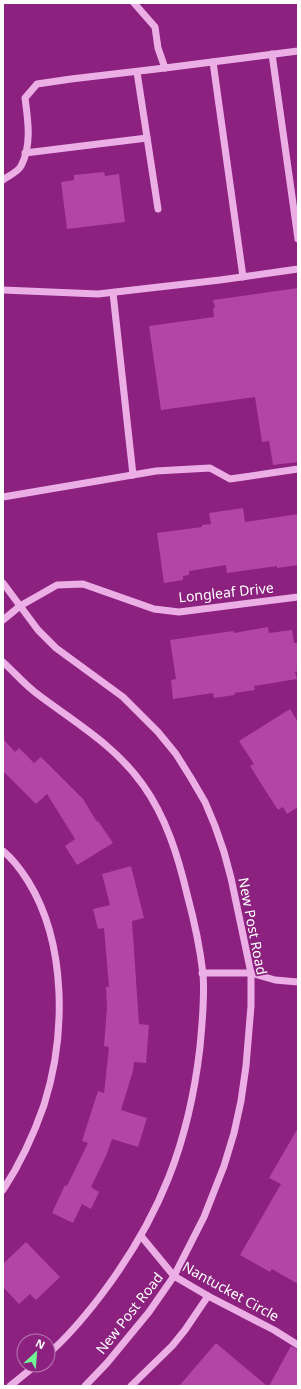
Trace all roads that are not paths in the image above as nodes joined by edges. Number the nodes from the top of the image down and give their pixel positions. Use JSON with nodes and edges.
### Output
{"nodes":[{"id":1,"x":134,"y":3,"type":"edge"},
{"id":2,"x":298,"y":51,"type":"edge"},
{"id":3,"x":272,"y":54,"type":"junction"},
{"id":4,"x":213,"y":62,"type":"junction"},
{"id":5,"x":165,"y":68,"type":"junction"},
{"id":6,"x":137,"y":72,"type":"junction"},
{"id":7,"x":147,"y":138,"type":"junction"},
{"id":8,"x":25,"y":153,"type":"junction"},
{"id":9,"x":3,"y":180,"type":"edge"},
{"id":10,"x":158,"y":209,"type":"dead end"},
{"id":11,"x":298,"y":239,"type":"edge"},
{"id":12,"x":298,"y":269,"type":"edge"},
{"id":13,"x":243,"y":277,"type":"junction"},
{"id":14,"x":3,"y":290,"type":"edge"},
{"id":15,"x":113,"y":293,"type":"junction"},
{"id":16,"x":298,"y":470,"type":"edge"},
{"id":17,"x":133,"y":475,"type":"junction"},
{"id":18,"x":3,"y":497,"type":"edge"},
{"id":19,"x":3,"y":583,"type":"edge"},
{"id":20,"x":298,"y":597,"type":"edge"},
{"id":21,"x":20,"y":606,"type":"junction"},
{"id":22,"x":3,"y":620,"type":"edge"},
{"id":23,"x":3,"y":662,"type":"edge"},
{"id":24,"x":4,"y":854,"type":"edge"},
{"id":25,"x":202,"y":973,"type":"junction"},
{"id":26,"x":251,"y":973,"type":"junction"},
{"id":27,"x":298,"y":982,"type":"edge"},
{"id":28,"x":3,"y":1190,"type":"edge"},
{"id":29,"x":141,"y":1236,"type":"junction"},
{"id":30,"x":174,"y":1276,"type":"junction"},
{"id":31,"x":208,"y":1296,"type":"junction"},
{"id":32,"x":298,"y":1344,"type":"edge"},
{"id":33,"x":56,"y":1346,"type":"edge"},
{"id":34,"x":26,"y":1373,"type":"edge"},
{"id":35,"x":10,"y":1386,"type":"edge"},
{"id":36,"x":85,"y":1386,"type":"edge"},
{"id":37,"x":131,"y":1386,"type":"edge"}],
"edges":[{"from":1,"to":5,"type":"street"},
{"from":2,"to":3,"type":"street"},
{"from":3,"to":4,"type":"street"},
{"from":3,"to":11,"type":"street"},
{"from":4,"to":5,"type":"street"},
{"from":4,"to":13,"type":"street"},
{"from":5,"to":6,"type":"street"},
{"from":6,"to":7,"type":"street"},
{"from":6,"to":8,"type":"street"},
{"from":7,"to":8,"type":"street"},
{"from":7,"to":10,"type":"street"},
{"from":8,"to":9,"type":"street"},
{"from":12,"to":13,"type":"street"},
{"from":13,"to":15,"type":"street"},
{"from":14,"to":15,"type":"street"},
{"from":15,"to":17,"type":"street"},
{"from":16,"to":17,"type":"street"},
{"from":17,"to":18,"type":"street"},
{"from":19,"to":21,"type":"street","name":"New Post Road"},
{"from":20,"to":21,"type":"street","name":"Longleaf Drive"},
{"from":21,"to":22,"type":"street","name":"Longleaf Drive"},
{"from":21,"to":26,"type":"street","name":"New Post Road"},
{"from":23,"to":25,"type":"street"},
{"from":24,"to":28,"type":"street"},
{"from":25,"to":26,"type":"street"},
{"from":25,"to":29,"type":"street"},
{"from":26,"to":27,"type":"street"},
{"from":26,"to":30,"type":"street","name":"New Post Road"},
{"from":29,"to":30,"type":"street","name":"Nantucket Circle"},
{"from":29,"to":33,"type":"street"},
{"from":30,"to":31,"type":"street","name":"Nantucket Circle"},
{"from":30,"to":36,"type":"street","name":"New Post Road"},
{"from":31,"to":32,"type":"street","name":"Nantucket Circle"},
{"from":31,"to":37,"type":"street"},
{"from":34,"to":35,"type":"street"}]}
